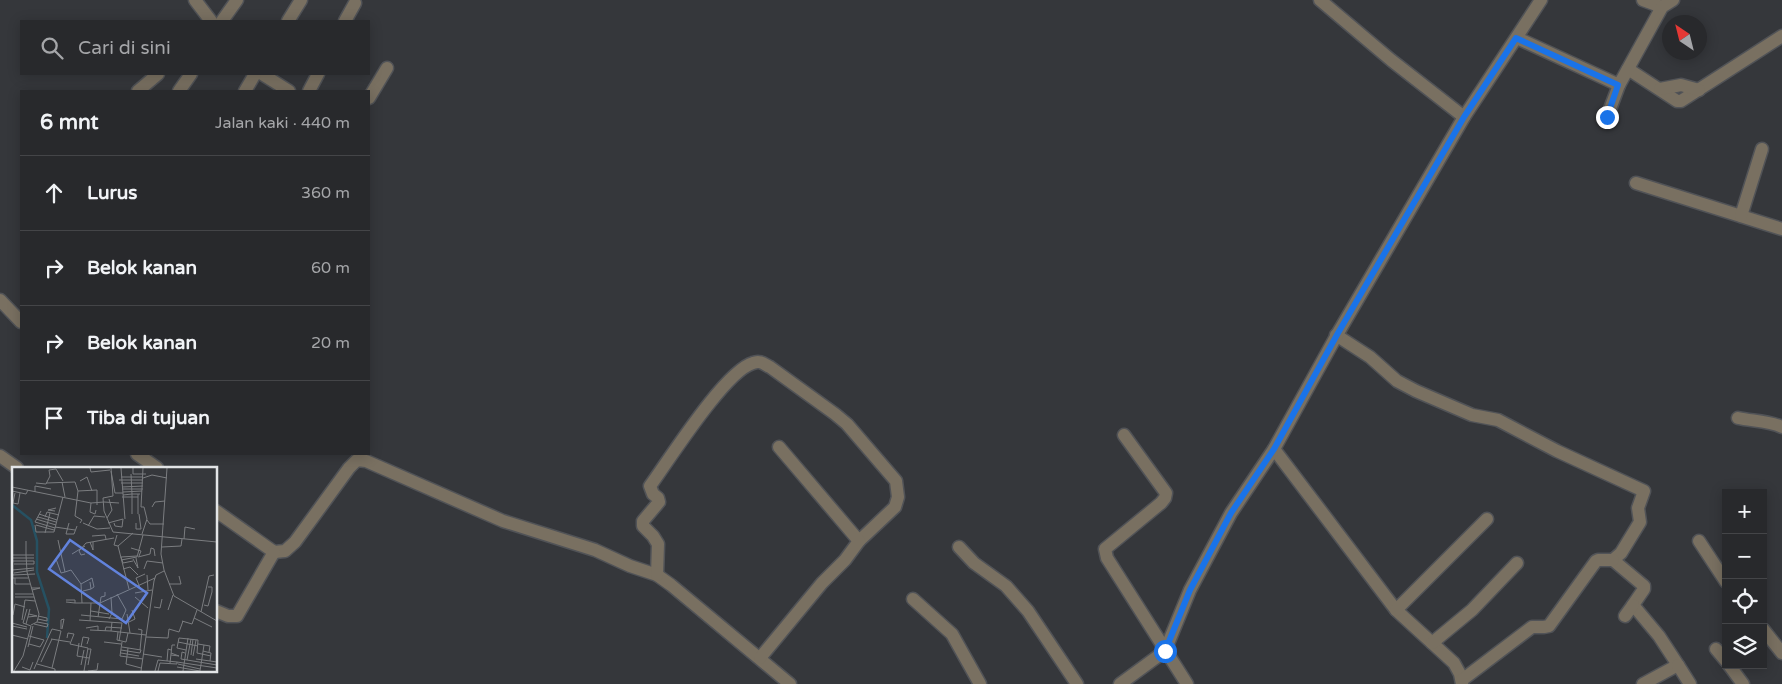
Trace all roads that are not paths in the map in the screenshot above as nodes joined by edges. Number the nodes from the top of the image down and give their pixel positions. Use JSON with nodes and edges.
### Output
{"nodes":[{"id":1,"x":195,"y":0,"type":"edge"},
{"id":2,"x":236,"y":0,"type":"edge"},
{"id":3,"x":301,"y":0,"type":"edge"},
{"id":4,"x":1320,"y":0,"type":"edge"},
{"id":5,"x":1643,"y":0,"type":"edge"},
{"id":6,"x":1673,"y":0,"type":"edge"},
{"id":7,"x":1536,"y":2,"type":"edge"},
{"id":8,"x":355,"y":3,"type":"dead end"},
{"id":9,"x":1335,"y":5,"type":"edge"},
{"id":10,"x":1662,"y":7,"type":"junction"},
{"id":11,"x":210,"y":20,"type":"edge"},
{"id":12,"x":223,"y":20,"type":"edge"},
{"id":13,"x":289,"y":20,"type":"edge"},
{"id":14,"x":346,"y":20,"type":"edge"},
{"id":15,"x":1782,"y":36,"type":"edge"},
{"id":16,"x":1516,"y":38,"type":"junction"},
{"id":17,"x":388,"y":68,"type":"dead end"},
{"id":18,"x":1628,"y":69,"type":"junction"},
{"id":19,"x":157,"y":75,"type":"edge"},
{"id":20,"x":190,"y":75,"type":"edge"},
{"id":21,"x":254,"y":75,"type":"edge"},
{"id":22,"x":264,"y":75,"type":"edge"},
{"id":23,"x":317,"y":75,"type":"edge"},
{"id":24,"x":1618,"y":85,"type":"junction"},
{"id":25,"x":139,"y":90,"type":"edge"},
{"id":26,"x":180,"y":90,"type":"edge"},
{"id":27,"x":246,"y":90,"type":"edge"},
{"id":28,"x":287,"y":90,"type":"edge"},
{"id":29,"x":310,"y":90,"type":"edge"},
{"id":30,"x":370,"y":96,"type":"edge"},
{"id":31,"x":1464,"y":117,"type":"junction"},
{"id":32,"x":1607,"y":117,"type":"dead end"},
{"id":33,"x":1762,"y":149,"type":"dead end"},
{"id":34,"x":1636,"y":183,"type":"dead end"},
{"id":35,"x":1741,"y":216,"type":"junction"},
{"id":36,"x":1782,"y":229,"type":"edge"},
{"id":37,"x":0,"y":300,"type":"edge"},
{"id":38,"x":20,"y":321,"type":"edge"},
{"id":39,"x":1336,"y":335,"type":"junction"},
{"id":40,"x":1738,"y":418,"type":"dead end"},
{"id":41,"x":1782,"y":427,"type":"edge"},
{"id":42,"x":1124,"y":435,"type":"dead end"},
{"id":43,"x":779,"y":447,"type":"dead end"},
{"id":44,"x":1274,"y":449,"type":"junction"},
{"id":45,"x":138,"y":455,"type":"edge"},
{"id":46,"x":0,"y":456,"type":"edge"},
{"id":47,"x":16,"y":467,"type":"edge"},
{"id":48,"x":156,"y":467,"type":"edge"},
{"id":49,"x":218,"y":512,"type":"edge"},
{"id":50,"x":1487,"y":519,"type":"dead end"},
{"id":51,"x":859,"y":541,"type":"junction"},
{"id":52,"x":1699,"y":541,"type":"dead end"},
{"id":53,"x":959,"y":547,"type":"dead end"},
{"id":54,"x":274,"y":552,"type":"junction"},
{"id":55,"x":1613,"y":560,"type":"junction"},
{"id":56,"x":1517,"y":563,"type":"dead end"},
{"id":57,"x":657,"y":575,"type":"junction"},
{"id":58,"x":1724,"y":579,"type":"edge"},
{"id":59,"x":913,"y":599,"type":"dead end"},
{"id":60,"x":1633,"y":604,"type":"junction"},
{"id":61,"x":1396,"y":610,"type":"junction"},
{"id":62,"x":218,"y":612,"type":"edge"},
{"id":63,"x":1625,"y":616,"type":"dead end"},
{"id":64,"x":1767,"y":635,"type":"edge"},
{"id":65,"x":1432,"y":643,"type":"junction"},
{"id":66,"x":1716,"y":648,"type":"dead end"},
{"id":67,"x":1165,"y":651,"type":"junction"},
{"id":68,"x":1782,"y":653,"type":"edge"},
{"id":69,"x":1722,"y":656,"type":"edge"},
{"id":70,"x":760,"y":658,"type":"junction"},
{"id":71,"x":1678,"y":665,"type":"junction"},
{"id":72,"x":1732,"y":669,"type":"edge"},
{"id":73,"x":1462,"y":682,"type":"edge"},
{"id":74,"x":790,"y":684,"type":"edge"},
{"id":75,"x":980,"y":684,"type":"edge"},
{"id":76,"x":1077,"y":684,"type":"edge"},
{"id":77,"x":1120,"y":684,"type":"edge"},
{"id":78,"x":1187,"y":684,"type":"edge"},
{"id":79,"x":1643,"y":684,"type":"edge"},
{"id":80,"x":1690,"y":684,"type":"edge"},
{"id":81,"x":1743,"y":684,"type":"edge"}],
"edges":[{"from":1,"to":11,"type":"street"},
{"from":2,"to":12,"type":"street"},
{"from":3,"to":13,"type":"street"},
{"from":4,"to":9,"type":"street"},
{"from":5,"to":10,"type":"street"},
{"from":6,"to":10,"type":"street"},
{"from":7,"to":16,"type":"street"},
{"from":8,"to":14,"type":"street"},
{"from":9,"to":31,"type":"street"},
{"from":10,"to":18,"type":"street"},
{"from":15,"to":18,"type":"street"},
{"from":16,"to":24,"type":"street"},
{"from":16,"to":31,"type":"street"},
{"from":17,"to":30,"type":"street"},
{"from":18,"to":24,"type":"street"},
{"from":19,"to":25,"type":"street"},
{"from":20,"to":26,"type":"street"},
{"from":21,"to":27,"type":"street"},
{"from":22,"to":28,"type":"street"},
{"from":23,"to":29,"type":"street"},
{"from":24,"to":32,"type":"street"},
{"from":31,"to":39,"type":"street"},
{"from":33,"to":35,"type":"street"},
{"from":34,"to":35,"type":"street"},
{"from":35,"to":36,"type":"street"},
{"from":37,"to":38,"type":"street"},
{"from":39,"to":44,"type":"street"},
{"from":39,"to":55,"type":"street"},
{"from":40,"to":41,"type":"street"},
{"from":42,"to":67,"type":"street"},
{"from":43,"to":51,"type":"street"},
{"from":44,"to":61,"type":"street"},
{"from":44,"to":67,"type":"street"},
{"from":45,"to":48,"type":"street"},
{"from":46,"to":47,"type":"street"},
{"from":49,"to":54,"type":"street"},
{"from":50,"to":61,"type":"street"},
{"from":51,"to":57,"type":"street"},
{"from":51,"to":70,"type":"street"},
{"from":52,"to":58,"type":"street"},
{"from":53,"to":76,"type":"street"},
{"from":54,"to":57,"type":"street"},
{"from":54,"to":62,"type":"street"},
{"from":55,"to":60,"type":"street"},
{"from":55,"to":73,"type":"street"},
{"from":56,"to":65,"type":"street"},
{"from":57,"to":70,"type":"street"},
{"from":59,"to":75,"type":"street"},
{"from":60,"to":63,"type":"street"},
{"from":60,"to":71,"type":"street"},
{"from":61,"to":65,"type":"street"},
{"from":64,"to":68,"type":"street"},
{"from":65,"to":73,"type":"street"},
{"from":66,"to":69,"type":"street"},
{"from":67,"to":77,"type":"street"},
{"from":67,"to":78,"type":"street"},
{"from":70,"to":74,"type":"street"},
{"from":71,"to":79,"type":"street"},
{"from":71,"to":80,"type":"street"},
{"from":72,"to":81,"type":"street"}]}
